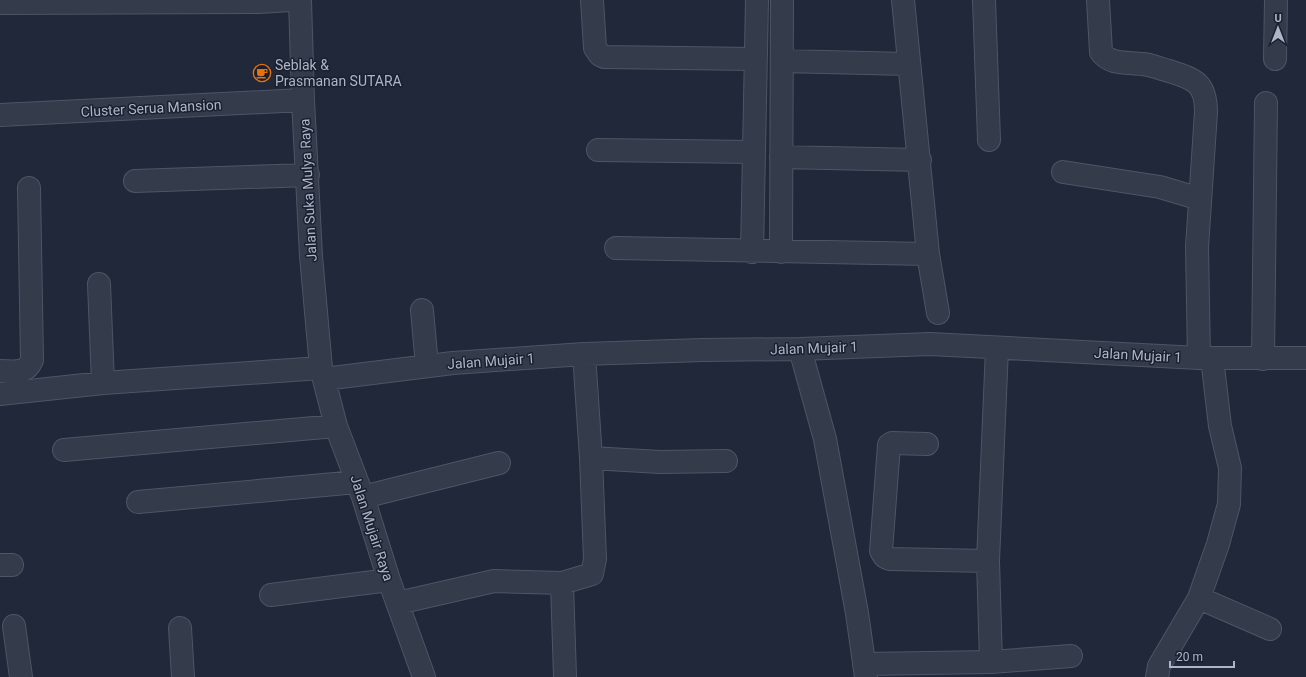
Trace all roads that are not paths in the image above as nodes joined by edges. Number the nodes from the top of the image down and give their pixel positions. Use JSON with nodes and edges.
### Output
{"nodes":[{"id":1,"x":291,"y":0,"type":"edge"},
{"id":2,"x":300,"y":0,"type":"edge"},
{"id":3,"x":592,"y":0,"type":"edge"},
{"id":4,"x":757,"y":0,"type":"edge"},
{"id":5,"x":782,"y":0,"type":"edge"},
{"id":6,"x":903,"y":0,"type":"edge"},
{"id":7,"x":984,"y":0,"type":"edge"},
{"id":8,"x":1098,"y":0,"type":"edge"},
{"id":9,"x":1276,"y":0,"type":"edge"},
{"id":10,"x":258,"y":1,"type":"edge"},
{"id":11,"x":0,"y":3,"type":"edge"},
{"id":12,"x":754,"y":59,"type":"junction"},
{"id":13,"x":1275,"y":59,"type":"dead end"},
{"id":14,"x":783,"y":61,"type":"junction"},
{"id":15,"x":908,"y":64,"type":"junction"},
{"id":16,"x":303,"y":100,"type":"junction"},
{"id":17,"x":1266,"y":103,"type":"dead end"},
{"id":18,"x":0,"y":115,"type":"edge"},
{"id":19,"x":989,"y":140,"type":"dead end"},
{"id":20,"x":598,"y":150,"type":"dead end"},
{"id":21,"x":753,"y":152,"type":"junction"},
{"id":22,"x":781,"y":157,"type":"junction"},
{"id":23,"x":920,"y":160,"type":"junction"},
{"id":24,"x":1063,"y":172,"type":"dead end"},
{"id":25,"x":308,"y":175,"type":"junction"},
{"id":26,"x":135,"y":181,"type":"dead end"},
{"id":27,"x":29,"y":188,"type":"dead end"},
{"id":28,"x":1200,"y":199,"type":"junction"},
{"id":29,"x":616,"y":248,"type":"dead end"},
{"id":30,"x":752,"y":252,"type":"junction"},
{"id":31,"x":781,"y":252,"type":"junction"},
{"id":32,"x":928,"y":254,"type":"junction"},
{"id":33,"x":99,"y":284,"type":"dead end"},
{"id":34,"x":422,"y":310,"type":"dead end"},
{"id":35,"x":938,"y":312,"type":"dead end"},
{"id":36,"x":997,"y":348,"type":"junction"},
{"id":37,"x":800,"y":350,"type":"junction"},
{"id":38,"x":584,"y":354,"type":"junction"},
{"id":39,"x":1205,"y":358,"type":"junction"},
{"id":40,"x":1306,"y":358,"type":"edge"},
{"id":41,"x":1263,"y":359,"type":"junction"},
{"id":42,"x":427,"y":366,"type":"junction"},
{"id":43,"x":0,"y":371,"type":"edge"},
{"id":44,"x":322,"y":373,"type":"junction"},
{"id":45,"x":103,"y":383,"type":"junction"},
{"id":46,"x":0,"y":394,"type":"edge"},
{"id":47,"x":336,"y":426,"type":"junction"},
{"id":48,"x":927,"y":444,"type":"dead end"},
{"id":49,"x":64,"y":450,"type":"dead end"},
{"id":50,"x":591,"y":458,"type":"junction"},
{"id":51,"x":726,"y":461,"type":"dead end"},
{"id":52,"x":499,"y":462,"type":"dead end"},
{"id":53,"x":360,"y":490,"type":"junction"},
{"id":54,"x":138,"y":502,"type":"dead end"},
{"id":55,"x":988,"y":561,"type":"junction"},
{"id":56,"x":389,"y":580,"type":"junction"},
{"id":57,"x":562,"y":583,"type":"junction"},
{"id":58,"x":271,"y":595,"type":"dead end"},
{"id":59,"x":1199,"y":598,"type":"junction"},
{"id":60,"x":398,"y":603,"type":"junction"},
{"id":61,"x":14,"y":626,"type":"dead end"},
{"id":62,"x":180,"y":628,"type":"dead end"},
{"id":63,"x":1270,"y":629,"type":"dead end"},
{"id":64,"x":1071,"y":656,"type":"dead end"},
{"id":65,"x":991,"y":662,"type":"junction"},
{"id":66,"x":865,"y":671,"type":"edge"},
{"id":67,"x":21,"y":677,"type":"edge"},
{"id":68,"x":183,"y":677,"type":"edge"},
{"id":69,"x":424,"y":677,"type":"edge"},
{"id":70,"x":565,"y":677,"type":"edge"},
{"id":71,"x":1157,"y":677,"type":"edge"}],
"edges":[{"from":1,"to":10,"type":"street"},
{"from":2,"to":16,"type":"street","name":"Jalan Suka Mulya Raya"},
{"from":3,"to":12,"type":"street"},
{"from":4,"to":12,"type":"street"},
{"from":5,"to":14,"type":"street"},
{"from":6,"to":15,"type":"street"},
{"from":7,"to":19,"type":"street"},
{"from":8,"to":28,"type":"street"},
{"from":9,"to":13,"type":"street"},
{"from":10,"to":11,"type":"street"},
{"from":12,"to":21,"type":"street"},
{"from":14,"to":15,"type":"street"},
{"from":14,"to":22,"type":"street"},
{"from":15,"to":23,"type":"street"},
{"from":16,"to":18,"type":"street","name":"Cluster Serua Mansion"},
{"from":16,"to":25,"type":"street","name":"Jalan Suka Mulya Raya"},
{"from":17,"to":41,"type":"street"},
{"from":20,"to":21,"type":"street"},
{"from":21,"to":30,"type":"street"},
{"from":22,"to":23,"type":"street"},
{"from":22,"to":31,"type":"street"},
{"from":23,"to":32,"type":"street"},
{"from":24,"to":28,"type":"street"},
{"from":25,"to":26,"type":"street"},
{"from":25,"to":44,"type":"street","name":"Jalan Suka Mulya Raya"},
{"from":27,"to":43,"type":"street"},
{"from":28,"to":39,"type":"street"},
{"from":29,"to":30,"type":"street"},
{"from":30,"to":31,"type":"street"},
{"from":31,"to":32,"type":"street"},
{"from":32,"to":35,"type":"street"},
{"from":33,"to":45,"type":"street"},
{"from":34,"to":42,"type":"street"},
{"from":36,"to":37,"type":"street","name":"Jalan Mujair 1"},
{"from":36,"to":39,"type":"street","name":"Jalan Mujair 1"},
{"from":36,"to":55,"type":"street"},
{"from":37,"to":38,"type":"street","name":"Jalan Mujair 1"},
{"from":37,"to":66,"type":"street"},
{"from":38,"to":42,"type":"street","name":"Jalan Mujair 1"},
{"from":38,"to":50,"type":"street"},
{"from":39,"to":41,"type":"street","name":"Jalan Mujair 1"},
{"from":39,"to":59,"type":"street"},
{"from":40,"to":41,"type":"street","name":"Jalan Mujair 1"},
{"from":42,"to":44,"type":"street","name":"Jalan Mujair 1"},
{"from":44,"to":45,"type":"street","name":"Jalan Mujair 1"},
{"from":44,"to":47,"type":"street","name":"Jalan Mujair Raya"},
{"from":45,"to":46,"type":"street","name":"Jalan Mujair 1"},
{"from":47,"to":49,"type":"street"},
{"from":47,"to":53,"type":"street","name":"Jalan Mujair Raya"},
{"from":48,"to":55,"type":"street"},
{"from":50,"to":51,"type":"street"},
{"from":50,"to":57,"type":"street"},
{"from":52,"to":53,"type":"street"},
{"from":53,"to":54,"type":"street"},
{"from":53,"to":56,"type":"street","name":"Jalan Mujair Raya"},
{"from":55,"to":65,"type":"street"},
{"from":56,"to":58,"type":"street"},
{"from":56,"to":60,"type":"street","name":"Jalan Mujair Raya"},
{"from":57,"to":60,"type":"street"},
{"from":57,"to":70,"type":"street"},
{"from":59,"to":63,"type":"street"},
{"from":59,"to":71,"type":"street"},
{"from":60,"to":69,"type":"street","name":"Jalan Mujair Raya"},
{"from":61,"to":67,"type":"street"},
{"from":62,"to":68,"type":"street"},
{"from":64,"to":65,"type":"street"},
{"from":65,"to":66,"type":"street"}]}
